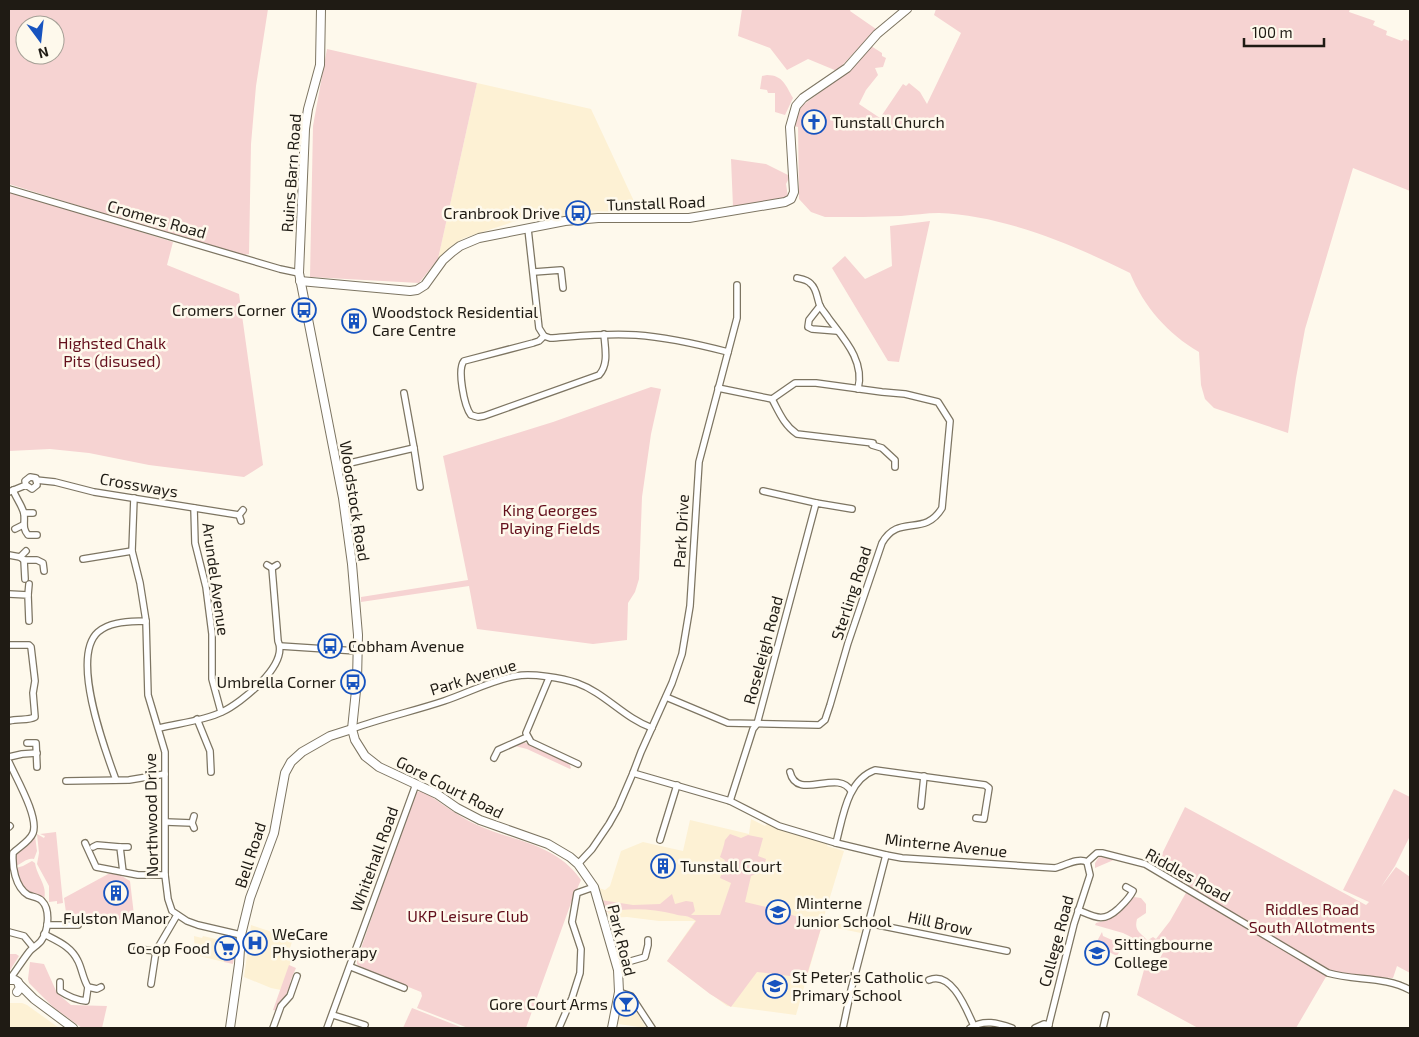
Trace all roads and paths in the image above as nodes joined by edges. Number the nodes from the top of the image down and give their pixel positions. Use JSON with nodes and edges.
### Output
{"nodes":[{"id":1,"x":321,"y":9,"type":"edge"},
{"id":2,"x":907,"y":9,"type":"edge"},
{"id":3,"x":9,"y":189,"type":"edge"},
{"id":4,"x":528,"y":230,"type":"junction"},
{"id":5,"x":534,"y":272,"type":"junction"},
{"id":6,"x":299,"y":277,"type":"junction"},
{"id":7,"x":797,"y":278,"type":"dead end"},
{"id":8,"x":737,"y":285,"type":"dead end"},
{"id":9,"x":563,"y":288,"type":"dead end"},
{"id":10,"x":820,"y":306,"type":"junction"},
{"id":11,"x":837,"y":331,"type":"junction"},
{"id":12,"x":604,"y":334,"type":"junction"},
{"id":13,"x":544,"y":336,"type":"junction"},
{"id":14,"x":728,"y":352,"type":"junction"},
{"id":15,"x":718,"y":388,"type":"junction"},
{"id":16,"x":858,"y":389,"type":"junction"},
{"id":17,"x":404,"y":393,"type":"dead end"},
{"id":18,"x":772,"y":399,"type":"junction"},
{"id":19,"x":414,"y":448,"type":"junction"},
{"id":20,"x":337,"y":466,"type":"junction"},
{"id":21,"x":895,"y":466,"type":"dead end"},
{"id":22,"x":420,"y":487,"type":"dead end"},
{"id":23,"x":11,"y":491,"type":"edge"},
{"id":24,"x":763,"y":491,"type":"dead end"},
{"id":25,"x":134,"y":498,"type":"junction"},
{"id":26,"x":816,"y":503,"type":"junction"},
{"id":27,"x":194,"y":508,"type":"junction"},
{"id":28,"x":852,"y":509,"type":"dead end"},
{"id":29,"x":24,"y":513,"type":"junction"},
{"id":30,"x":32,"y":513,"type":"dead end"},
{"id":31,"x":241,"y":515,"type":"dead end"},
{"id":32,"x":23,"y":525,"type":"junction"},
{"id":33,"x":15,"y":530,"type":"dead end"},
{"id":34,"x":37,"y":535,"type":"dead end"},
{"id":35,"x":26,"y":551,"type":"dead end"},
{"id":36,"x":132,"y":551,"type":"junction"},
{"id":37,"x":9,"y":555,"type":"edge"},
{"id":38,"x":22,"y":559,"type":"junction"},
{"id":39,"x":83,"y":559,"type":"dead end"},
{"id":40,"x":272,"y":566,"type":"dead end"},
{"id":41,"x":44,"y":571,"type":"dead end"},
{"id":42,"x":9,"y":594,"type":"edge"},
{"id":43,"x":28,"y":595,"type":"junction"},
{"id":44,"x":146,"y":620,"type":"junction"},
{"id":45,"x":29,"y":621,"type":"dead end"},
{"id":46,"x":9,"y":644,"type":"edge"},
{"id":47,"x":280,"y":646,"type":"junction"},
{"id":48,"x":358,"y":651,"type":"junction"},
{"id":49,"x":549,"y":678,"type":"junction"},
{"id":50,"x":666,"y":697,"type":"junction"},
{"id":51,"x":221,"y":712,"type":"junction"},
{"id":52,"x":197,"y":720,"type":"junction"},
{"id":53,"x":9,"y":721,"type":"edge"},
{"id":54,"x":757,"y":724,"type":"junction"},
{"id":55,"x":159,"y":728,"type":"junction"},
{"id":56,"x":652,"y":728,"type":"junction"},
{"id":57,"x":352,"y":729,"type":"junction"},
{"id":58,"x":527,"y":736,"type":"junction"},
{"id":59,"x":27,"y":743,"type":"dead end"},
{"id":60,"x":37,"y":754,"type":"junction"},
{"id":61,"x":9,"y":757,"type":"edge"},
{"id":62,"x":494,"y":758,"type":"dead end"},
{"id":63,"x":9,"y":762,"type":"edge"},
{"id":64,"x":578,"y":764,"type":"dead end"},
{"id":65,"x":38,"y":767,"type":"dead end"},
{"id":66,"x":211,"y":772,"type":"dead end"},
{"id":67,"x":790,"y":772,"type":"dead end"},
{"id":68,"x":633,"y":773,"type":"junction"},
{"id":69,"x":165,"y":774,"type":"junction"},
{"id":70,"x":924,"y":776,"type":"junction"},
{"id":71,"x":116,"y":780,"type":"junction"},
{"id":72,"x":66,"y":782,"type":"dead end"},
{"id":73,"x":416,"y":784,"type":"junction"},
{"id":74,"x":678,"y":785,"type":"junction"},
{"id":75,"x":851,"y":791,"type":"junction"},
{"id":76,"x":730,"y":801,"type":"junction"},
{"id":77,"x":921,"y":806,"type":"dead end"},
{"id":78,"x":194,"y":816,"type":"dead end"},
{"id":79,"x":976,"y":818,"type":"dead end"},
{"id":80,"x":166,"y":822,"type":"junction"},
{"id":81,"x":660,"y":840,"type":"dead end"},
{"id":82,"x":85,"y":843,"type":"dead end"},
{"id":83,"x":836,"y":843,"type":"junction"},
{"id":84,"x":93,"y":847,"type":"dead end"},
{"id":85,"x":128,"y":847,"type":"dead end"},
{"id":86,"x":120,"y":848,"type":"junction"},
{"id":87,"x":11,"y":851,"type":"edge"},
{"id":88,"x":886,"y":855,"type":"junction"},
{"id":89,"x":1087,"y":862,"type":"junction"},
{"id":90,"x":578,"y":864,"type":"junction"},
{"id":91,"x":96,"y":867,"type":"junction"},
{"id":92,"x":91,"y":872,"type":"dead end"},
{"id":93,"x":123,"y":872,"type":"junction"},
{"id":94,"x":165,"y":875,"type":"junction"},
{"id":95,"x":594,"y":887,"type":"junction"},
{"id":96,"x":1126,"y":887,"type":"dead end"},
{"id":97,"x":1078,"y":910,"type":"junction"},
{"id":98,"x":177,"y":915,"type":"junction"},
{"id":99,"x":868,"y":922,"type":"junction"},
{"id":100,"x":47,"y":925,"type":"junction"},
{"id":101,"x":78,"y":926,"type":"dead end"},
{"id":102,"x":9,"y":932,"type":"edge"},
{"id":103,"x":44,"y":934,"type":"junction"},
{"id":104,"x":241,"y":935,"type":"junction"},
{"id":105,"x":648,"y":940,"type":"dead end"},
{"id":106,"x":33,"y":947,"type":"junction"},
{"id":107,"x":137,"y":949,"type":"dead end"},
{"id":108,"x":1007,"y":951,"type":"dead end"},
{"id":109,"x":156,"y":952,"type":"junction"},
{"id":110,"x":21,"y":964,"type":"junction"},
{"id":111,"x":617,"y":965,"type":"junction"},
{"id":112,"x":351,"y":967,"type":"junction"},
{"id":113,"x":296,"y":976,"type":"dead end"},
{"id":114,"x":9,"y":980,"type":"edge"},
{"id":115,"x":929,"y":980,"type":"dead end"},
{"id":116,"x":60,"y":982,"type":"dead end"},
{"id":117,"x":19,"y":983,"type":"junction"},
{"id":118,"x":151,"y":984,"type":"dead end"},
{"id":119,"x":88,"y":987,"type":"junction"},
{"id":120,"x":101,"y":987,"type":"dead end"},
{"id":121,"x":404,"y":988,"type":"dead end"},
{"id":122,"x":1410,"y":990,"type":"edge"},
{"id":123,"x":619,"y":992,"type":"junction"},
{"id":124,"x":13,"y":993,"type":"edge"},
{"id":125,"x":34,"y":999,"type":"junction"},
{"id":126,"x":333,"y":1015,"type":"junction"},
{"id":127,"x":1106,"y":1016,"type":"dead end"},
{"id":128,"x":268,"y":1021,"type":"dead end"},
{"id":129,"x":365,"y":1025,"type":"dead end"},
{"id":130,"x":274,"y":1026,"type":"edge"},
{"id":131,"x":1049,"y":1026,"type":"edge"},
{"id":132,"x":972,"y":1027,"type":"edge"},
{"id":133,"x":73,"y":1028,"type":"edge"},
{"id":134,"x":230,"y":1028,"type":"edge"},
{"id":135,"x":327,"y":1028,"type":"edge"},
{"id":136,"x":559,"y":1028,"type":"edge"},
{"id":137,"x":612,"y":1028,"type":"edge"},
{"id":138,"x":652,"y":1028,"type":"edge"},
{"id":139,"x":843,"y":1028,"type":"edge"},
{"id":140,"x":1012,"y":1028,"type":"edge"},
{"id":141,"x":1036,"y":1028,"type":"edge"},
{"id":142,"x":1103,"y":1028,"type":"edge"}],
"edges":[{"from":1,"to":6,"type":"street","name":"Ruins Barn Road"},
{"from":2,"to":4,"type":"street","name":"Tunstall Road"},
{"from":3,"to":6,"type":"street","name":"Cromers Road"},
{"from":4,"to":5,"type":"street"},
{"from":4,"to":6,"type":"street","name":"Tunstall Road"},
{"from":5,"to":9,"type":"street"},
{"from":5,"to":13,"type":"street"},
{"from":6,"to":20,"type":"street","name":"Woodstock Road"},
{"from":7,"to":10,"type":"street"},
{"from":8,"to":14,"type":"street","name":"Park Drive"},
{"from":10,"to":11,"type":"street"},
{"from":10,"to":11,"type":"street"},
{"from":11,"to":16,"type":"street"},
{"from":12,"to":13,"type":"street"},
{"from":12,"to":13,"type":"street"},
{"from":12,"to":14,"type":"street"},
{"from":14,"to":15,"type":"street","name":"Park Drive"},
{"from":15,"to":18,"type":"street"},
{"from":15,"to":50,"type":"street","name":"Park Drive"},
{"from":16,"to":18,"type":"street","name":"Sterling Road"},
{"from":16,"to":54,"type":"street","name":"Sterling Road"},
{"from":17,"to":19,"type":"street"},
{"from":18,"to":21,"type":"street"},
{"from":19,"to":20,"type":"street"},
{"from":19,"to":22,"type":"street"},
{"from":20,"to":48,"type":"street","name":"Woodstock Road"},
{"from":23,"to":25,"type":"street","name":"Crossways"},
{"from":23,"to":29,"type":"street","name":"Crossways"},
{"from":24,"to":26,"type":"street"},
{"from":25,"to":27,"type":"street","name":"Crossways"},
{"from":25,"to":36,"type":"street","name":"Northwood Drive"},
{"from":26,"to":28,"type":"street"},
{"from":26,"to":54,"type":"street","name":"Roseleigh Road"},
{"from":27,"to":31,"type":"street","name":"Crossways"},
{"from":27,"to":51,"type":"street","name":"Arundel Avenue"},
{"from":29,"to":30,"type":"street"},
{"from":29,"to":32,"type":"street"},
{"from":32,"to":33,"type":"street"},
{"from":32,"to":34,"type":"street"},
{"from":35,"to":38,"type":"street"},
{"from":36,"to":39,"type":"street"},
{"from":36,"to":44,"type":"street","name":"Northwood Drive"},
{"from":37,"to":38,"type":"street"},
{"from":38,"to":41,"type":"street"},
{"from":38,"to":43,"type":"street"},
{"from":40,"to":47,"type":"street"},
{"from":42,"to":43,"type":"street"},
{"from":43,"to":45,"type":"street"},
{"from":44,"to":55,"type":"street","name":"Northwood Drive"},
{"from":44,"to":71,"type":"street"},
{"from":46,"to":53,"type":"street"},
{"from":47,"to":48,"type":"street"},
{"from":47,"to":51,"type":"street"},
{"from":48,"to":57,"type":"street","name":"Woodstock Road"},
{"from":49,"to":56,"type":"street","name":"Park Avenue"},
{"from":49,"to":57,"type":"street","name":"Park Avenue"},
{"from":49,"to":58,"type":"street"},
{"from":50,"to":54,"type":"street","name":"Sterling Road"},
{"from":50,"to":56,"type":"street","name":"Park Drive"},
{"from":51,"to":52,"type":"street"},
{"from":52,"to":55,"type":"street"},
{"from":52,"to":66,"type":"street"},
{"from":54,"to":76,"type":"street","name":"Roseleigh Road"},
{"from":55,"to":69,"type":"street","name":"Northwood Drive"},
{"from":56,"to":68,"type":"street","name":"Park Drive"},
{"from":57,"to":73,"type":"street","name":"Gore Court Road"},
{"from":57,"to":104,"type":"street","name":"Bell Road"},
{"from":58,"to":62,"type":"street"},
{"from":58,"to":64,"type":"street"},
{"from":59,"to":60,"type":"street"},
{"from":60,"to":61,"type":"street"},
{"from":60,"to":65,"type":"street"},
{"from":63,"to":87,"type":"street"},
{"from":67,"to":75,"type":"street"},
{"from":68,"to":74,"type":"street","name":"Minterne Avenue"},
{"from":68,"to":90,"type":"street","name":"Park Drive"},
{"from":69,"to":71,"type":"street"},
{"from":69,"to":80,"type":"street","name":"Northwood Drive"},
{"from":70,"to":75,"type":"street"},
{"from":70,"to":77,"type":"street"},
{"from":70,"to":79,"type":"street"},
{"from":71,"to":72,"type":"street"},
{"from":73,"to":90,"type":"street","name":"Gore Court Road"},
{"from":73,"to":112,"type":"street","name":"Whitehall Road"},
{"from":74,"to":76,"type":"street","name":"Minterne Avenue"},
{"from":74,"to":81,"type":"street"},
{"from":75,"to":83,"type":"street"},
{"from":76,"to":83,"type":"street","name":"Minterne Avenue"},
{"from":78,"to":80,"type":"street"},
{"from":80,"to":94,"type":"street","name":"Northwood Drive"},
{"from":82,"to":91,"type":"street"},
{"from":83,"to":88,"type":"street","name":"Minterne Avenue"},
{"from":84,"to":86,"type":"street"},
{"from":85,"to":86,"type":"street"},
{"from":86,"to":93,"type":"street"},
{"from":87,"to":100,"type":"street"},
{"from":88,"to":89,"type":"street","name":"Minterne Avenue"},
{"from":88,"to":99,"type":"street"},
{"from":89,"to":97,"type":"street","name":"College Road"},
{"from":89,"to":122,"type":"street","name":"Riddles Road"},
{"from":90,"to":95,"type":"street","name":"Park Road"},
{"from":91,"to":92,"type":"street"},
{"from":91,"to":93,"type":"street"},
{"from":93,"to":94,"type":"street"},
{"from":94,"to":98,"type":"street","name":"Northwood Drive"},
{"from":95,"to":111,"type":"street","name":"Park Road"},
{"from":95,"to":136,"type":"street"},
{"from":96,"to":97,"type":"street"},
{"from":97,"to":131,"type":"street","name":"College Road"},
{"from":98,"to":104,"type":"street"},
{"from":98,"to":109,"type":"street"},
{"from":99,"to":108,"type":"street","name":"Hill Brow"},
{"from":99,"to":139,"type":"street"},
{"from":100,"to":101,"type":"street"},
{"from":100,"to":103,"type":"street"},
{"from":102,"to":106,"type":"street"},
{"from":103,"to":106,"type":"street"},
{"from":103,"to":119,"type":"street"},
{"from":104,"to":134,"type":"street","name":"Bell Road"},
{"from":105,"to":111,"type":"street"},
{"from":106,"to":110,"type":"street"},
{"from":107,"to":109,"type":"street"},
{"from":109,"to":118,"type":"street"},
{"from":110,"to":114,"type":"street"},
{"from":110,"to":117,"type":"street"},
{"from":111,"to":123,"type":"street","name":"Park Road"},
{"from":112,"to":121,"type":"street"},
{"from":112,"to":126,"type":"street","name":"Whitehall Road"},
{"from":113,"to":130,"type":"street"},
{"from":114,"to":117,"type":"street"},
{"from":115,"to":132,"type":"street"},
{"from":116,"to":119,"type":"street"},
{"from":117,"to":124,"type":"street"},
{"from":117,"to":125,"type":"street"},
{"from":119,"to":120,"type":"street"},
{"from":123,"to":137,"type":"street","name":"Park Road"},
{"from":123,"to":138,"type":"street"},
{"from":124,"to":125,"type":"street"},
{"from":125,"to":133,"type":"street"},
{"from":126,"to":129,"type":"street"},
{"from":126,"to":135,"type":"street","name":"Whitehall Road"},
{"from":127,"to":142,"type":"street"},
{"from":128,"to":130,"type":"street"},
{"from":131,"to":141,"type":"street"},
{"from":132,"to":140,"type":"street"}]}
